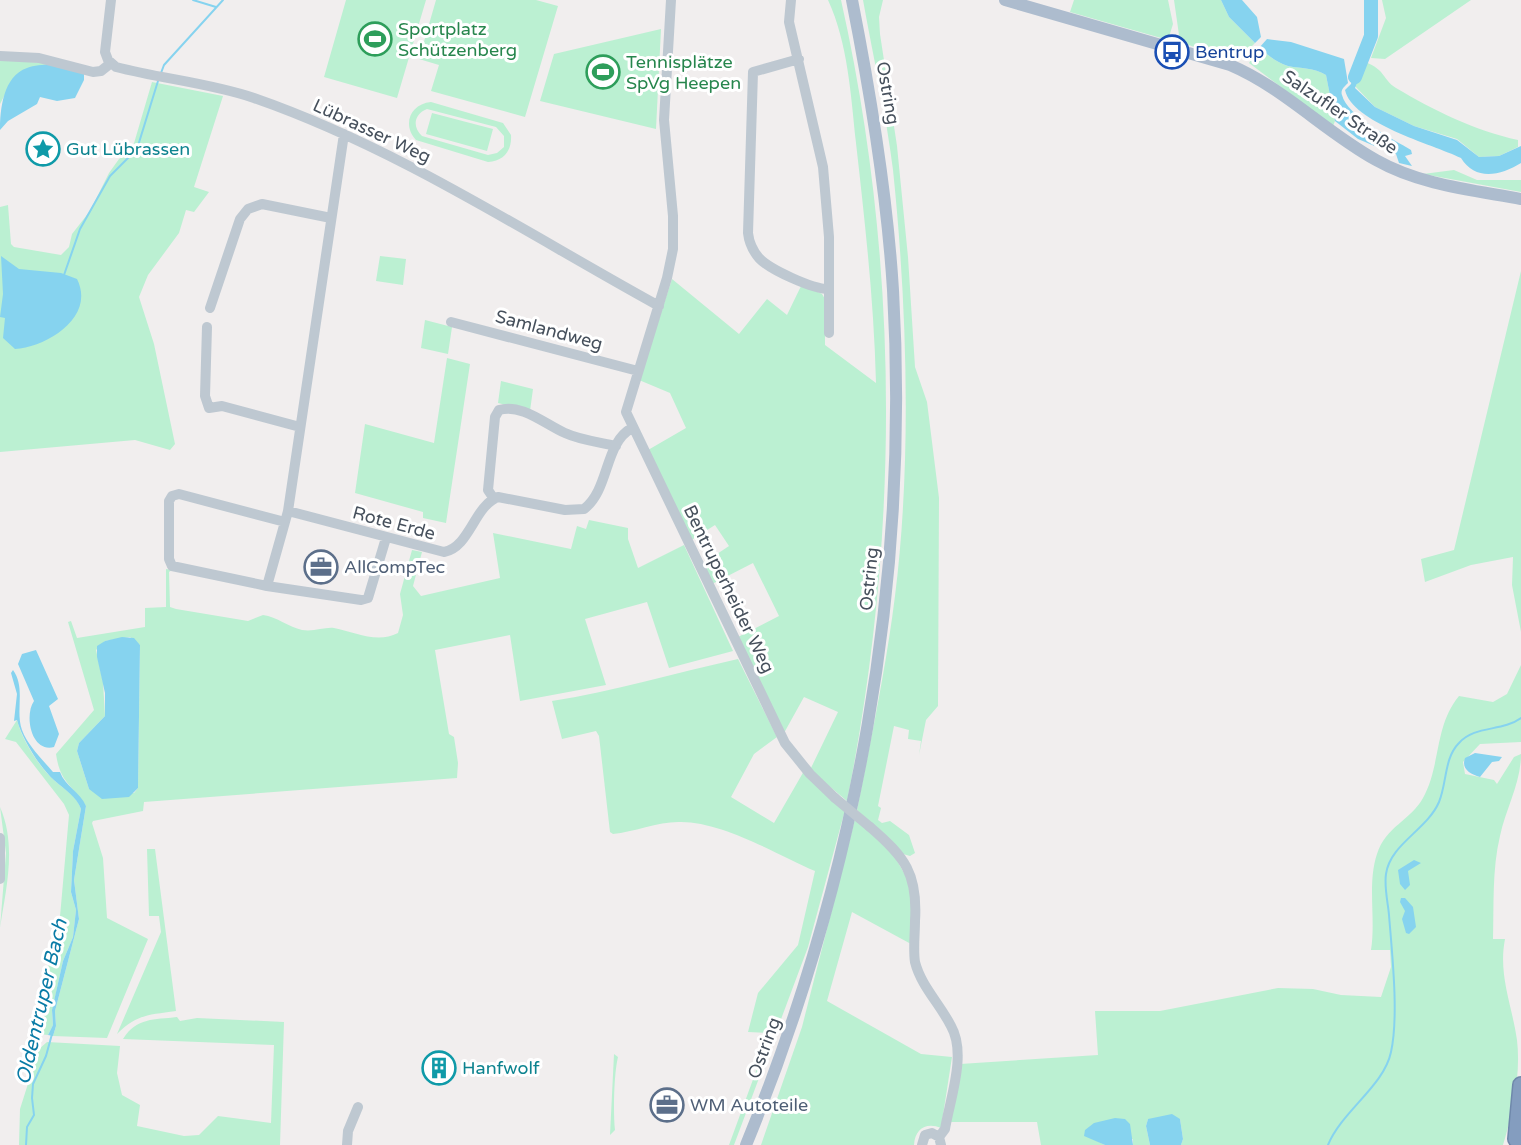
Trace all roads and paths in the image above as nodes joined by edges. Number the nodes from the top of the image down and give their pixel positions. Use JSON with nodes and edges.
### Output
{"nodes":[{"id":1,"x":111,"y":0,"type":"edge"},
{"id":2,"x":671,"y":0,"type":"edge"},
{"id":3,"x":791,"y":0,"type":"edge"},
{"id":4,"x":852,"y":0,"type":"edge"},
{"id":5,"x":1005,"y":0,"type":"edge"},
{"id":6,"x":0,"y":56,"type":"edge"},
{"id":7,"x":799,"y":59,"type":"junction"},
{"id":8,"x":111,"y":63,"type":"junction"},
{"id":9,"x":344,"y":134,"type":"junction"},
{"id":10,"x":1521,"y":199,"type":"edge"},
{"id":11,"x":331,"y":218,"type":"junction"},
{"id":12,"x":828,"y":289,"type":"junction"},
{"id":13,"x":659,"y":306,"type":"junction"},
{"id":14,"x":210,"y":308,"type":"dead end"},
{"id":15,"x":451,"y":322,"type":"dead end"},
{"id":16,"x":207,"y":327,"type":"dead end"},
{"id":17,"x":829,"y":333,"type":"dead end"},
{"id":18,"x":638,"y":371,"type":"junction"},
{"id":19,"x":300,"y":427,"type":"junction"},
{"id":20,"x":632,"y":428,"type":"junction"},
{"id":21,"x":616,"y":446,"type":"junction"},
{"id":22,"x":494,"y":499,"type":"junction"},
{"id":23,"x":288,"y":511,"type":"junction"},
{"id":24,"x":285,"y":522,"type":"junction"},
{"id":25,"x":386,"y":538,"type":"junction"},
{"id":26,"x":267,"y":586,"type":"junction"},
{"id":27,"x":0,"y":838,"type":"edge"},
{"id":28,"x":0,"y":879,"type":"edge"},
{"id":29,"x":1521,"y":1085,"type":"edge"},
{"id":30,"x":358,"y":1107,"type":"dead end"},
{"id":31,"x":1521,"y":1122,"type":"edge"},
{"id":32,"x":940,"y":1141,"type":"edge"},
{"id":33,"x":1516,"y":1142,"type":"edge"},
{"id":34,"x":346,"y":1145,"type":"edge"},
{"id":35,"x":746,"y":1145,"type":"edge"},
{"id":36,"x":922,"y":1145,"type":"edge"}],
"edges":[{"from":1,"to":8,"type":"street"},
{"from":2,"to":13,"type":"street","name":"Bentruperheider Weg"},
{"from":3,"to":7,"type":"street"},
{"from":4,"to":35,"type":"main road","name":"Ostring"},
{"from":5,"to":10,"type":"main road","name":"Salzufler Straße"},
{"from":6,"to":8,"type":"street"},
{"from":7,"to":12,"type":"street"},
{"from":7,"to":12,"type":"street"},
{"from":8,"to":9,"type":"street","name":"Lübrasser Weg"},
{"from":9,"to":11,"type":"street"},
{"from":9,"to":13,"type":"street","name":"Lübrasser Weg"},
{"from":11,"to":14,"type":"street"},
{"from":11,"to":19,"type":"street"},
{"from":12,"to":17,"type":"street"},
{"from":13,"to":18,"type":"street","name":"Bentruperheider Weg"},
{"from":15,"to":18,"type":"street","name":"Samlandweg"},
{"from":16,"to":19,"type":"street"},
{"from":18,"to":20,"type":"street","name":"Bentruperheider Weg"},
{"from":19,"to":23,"type":"street"},
{"from":20,"to":21,"type":"street"},
{"from":20,"to":32,"type":"street","name":"Bentruperheider Weg","bridge":true},
{"from":21,"to":22,"type":"street"},
{"from":21,"to":22,"type":"street"},
{"from":22,"to":25,"type":"street","name":"Rote Erde"},
{"from":23,"to":24,"type":"street"},
{"from":23,"to":25,"type":"street","name":"Rote Erde"},
{"from":24,"to":26,"type":"street"},
{"from":24,"to":26,"type":"street"},
{"from":25,"to":26,"type":"street"},
{"from":27,"to":28,"type":"street"},
{"from":29,"to":33,"type":"highway"},
{"from":30,"to":34,"type":"street"},
{"from":31,"to":33,"type":"highway"},
{"from":32,"to":36,"type":"street"}]}
